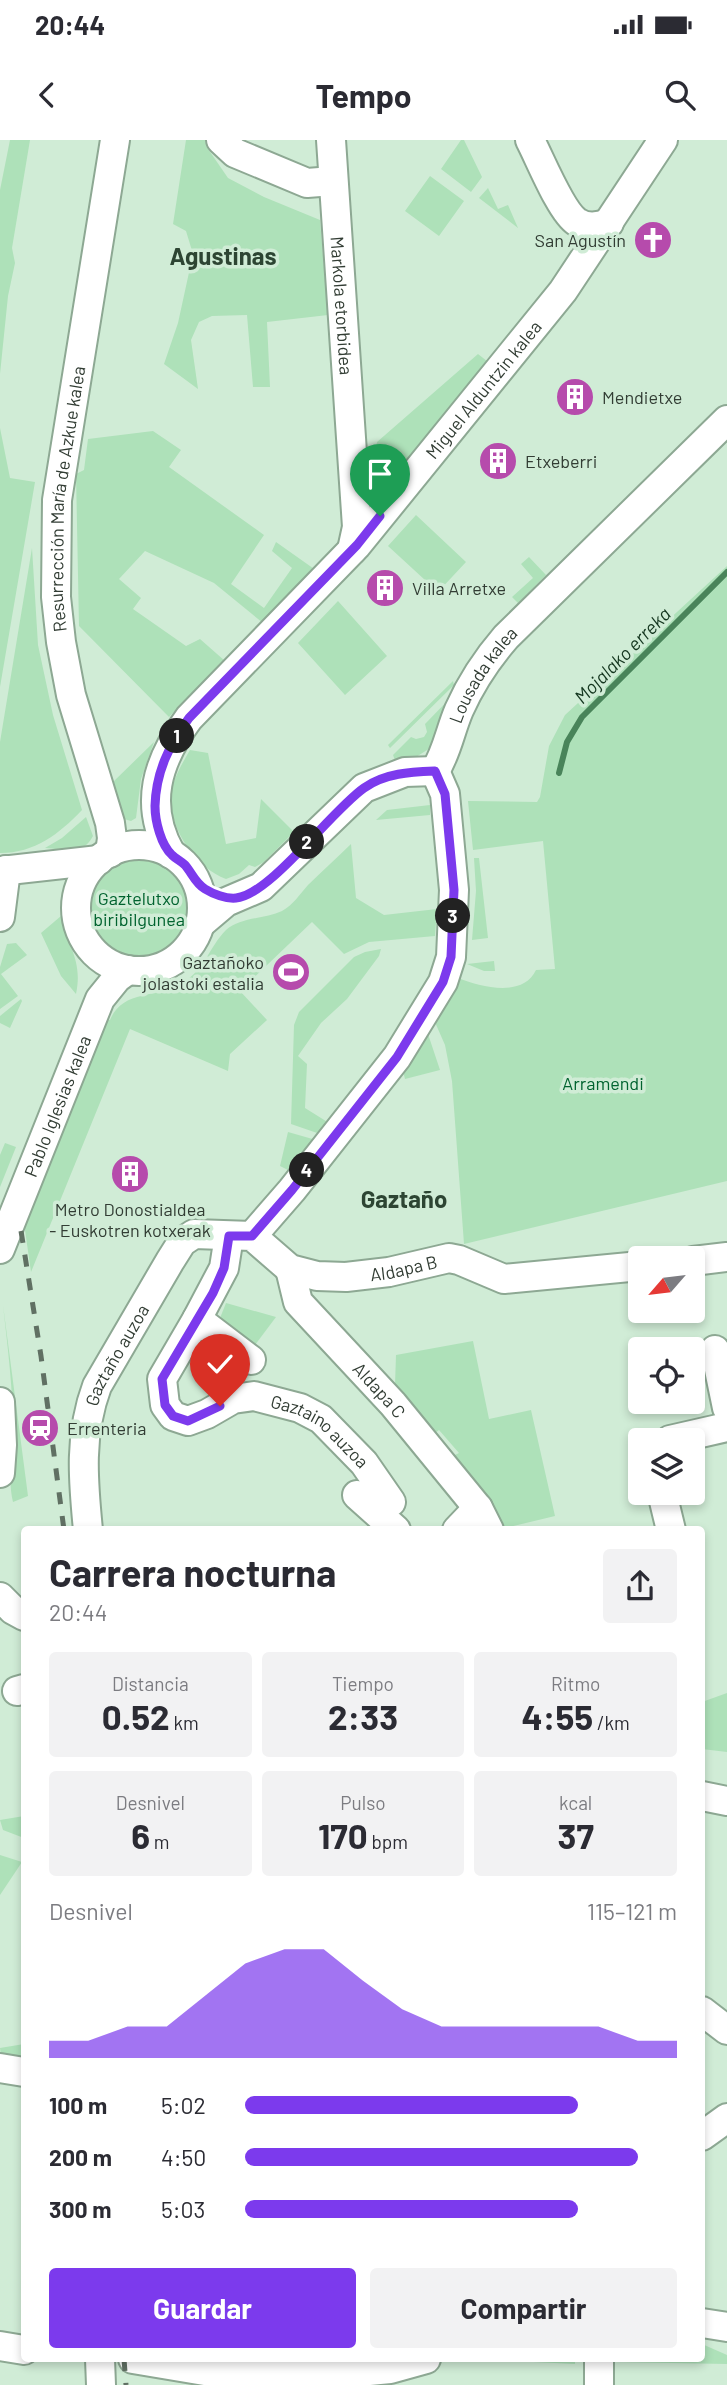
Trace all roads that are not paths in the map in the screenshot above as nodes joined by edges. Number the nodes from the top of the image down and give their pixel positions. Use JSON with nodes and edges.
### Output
{"nodes":[{"id":1,"x":116,"y":140,"type":"edge"},
{"id":2,"x":221,"y":140,"type":"edge"},
{"id":3,"x":331,"y":140,"type":"edge"},
{"id":4,"x":530,"y":140,"type":"edge"},
{"id":5,"x":663,"y":140,"type":"edge"},
{"id":6,"x":334,"y":184,"type":"junction"},
{"id":7,"x":609,"y":223,"type":"junction"},
{"id":8,"x":722,"y":433,"type":"edge"},
{"id":9,"x":372,"y":516,"type":"junction"},
{"id":10,"x":435,"y":771,"type":"junction"},
{"id":11,"x":155,"y":814,"type":"junction"},
{"id":12,"x":137,"y":846,"type":"junction"},
{"id":13,"x":171,"y":854,"type":"junction"},
{"id":14,"x":104,"y":857,"type":"junction"},
{"id":15,"x":47,"y":866,"type":"junction"},
{"id":16,"x":3,"y":871,"type":"edge"},
{"id":17,"x":197,"y":884,"type":"junction"},
{"id":18,"x":79,"y":892,"type":"junction"},
{"id":19,"x":237,"y":898,"type":"junction"},
{"id":20,"x":0,"y":917,"type":"edge"},
{"id":21,"x":200,"y":924,"type":"junction"},
{"id":22,"x":128,"y":970,"type":"junction"},
{"id":23,"x":248,"y":1240,"type":"junction"},
{"id":24,"x":0,"y":1249,"type":"edge"},
{"id":25,"x":727,"y":1257,"type":"edge"},
{"id":26,"x":705,"y":1260,"type":"edge"},
{"id":27,"x":628,"y":1267,"type":"edge"},
{"id":28,"x":290,"y":1269,"type":"junction"},
{"id":29,"x":197,"y":1319,"type":"junction"},
{"id":30,"x":715,"y":1350,"type":"dead end"},
{"id":31,"x":251,"y":1360,"type":"dead end"},
{"id":32,"x":0,"y":1402,"type":"edge"},
{"id":33,"x":727,"y":1408,"type":"edge"},
{"id":34,"x":727,"y":1427,"type":"edge"},
{"id":35,"x":705,"y":1432,"type":"edge"},
{"id":36,"x":0,"y":1473,"type":"edge"},
{"id":37,"x":357,"y":1494,"type":"dead end"},
{"id":38,"x":391,"y":1502,"type":"dead end"},
{"id":39,"x":665,"y":1505,"type":"edge"},
{"id":40,"x":484,"y":1519,"type":"edge"},
{"id":41,"x":88,"y":1526,"type":"edge"},
{"id":42,"x":392,"y":1526,"type":"edge"},
{"id":43,"x":467,"y":1526,"type":"edge"},
{"id":44,"x":670,"y":1526,"type":"edge"},
{"id":45,"x":0,"y":1597,"type":"edge"},
{"id":46,"x":21,"y":1614,"type":"edge"},
{"id":47,"x":705,"y":1797,"type":"edge"},
{"id":48,"x":727,"y":1801,"type":"edge"},
{"id":49,"x":705,"y":2013,"type":"edge"},
{"id":50,"x":727,"y":2030,"type":"edge"},
{"id":51,"x":0,"y":2068,"type":"edge"},
{"id":52,"x":21,"y":2072,"type":"edge"},
{"id":53,"x":727,"y":2119,"type":"edge"},
{"id":54,"x":705,"y":2134,"type":"edge"},
{"id":55,"x":705,"y":2323,"type":"edge"},
{"id":56,"x":727,"y":2327,"type":"edge"},
{"id":57,"x":0,"y":2346,"type":"edge"},
{"id":58,"x":21,"y":2350,"type":"edge"},
{"id":59,"x":100,"y":2362,"type":"edge"},
{"id":60,"x":415,"y":2362,"type":"edge"},
{"id":61,"x":599,"y":2362,"type":"edge"},
{"id":62,"x":173,"y":2370,"type":"edge"},
{"id":63,"x":221,"y":2380,"type":"edge"},
{"id":64,"x":101,"y":2385,"type":"edge"},
{"id":65,"x":599,"y":2385,"type":"edge"}],
"edges":[{"from":1,"to":14,"type":"street","name":"Resurrección María de Azkue kalea"},
{"from":2,"to":6,"type":"street"},
{"from":3,"to":6,"type":"street","name":"Markola etorbidea"},
{"from":4,"to":7,"type":"street"},
{"from":5,"to":7,"type":"street","name":"Miguel Alduntzin kalea"},
{"from":6,"to":9,"type":"street","name":"Markola etorbidea"},
{"from":7,"to":9,"type":"street","name":"Miguel Alduntzin kalea"},
{"from":8,"to":10,"type":"street","name":"Lousada kalea"},
{"from":9,"to":11,"type":"street","name":"Miguel Alduntzin kalea"},
{"from":10,"to":19,"type":"street"},
{"from":10,"to":23,"type":"street"},
{"from":11,"to":12,"type":"street","name":"Miguel Alduntzin kalea"},
{"from":11,"to":13,"type":"street","name":"Miguel Alduntzin kalea"},
{"from":12,"to":13,"type":"street"},
{"from":12,"to":14,"type":"street"},
{"from":13,"to":17,"type":"street"},
{"from":14,"to":15,"type":"street"},
{"from":14,"to":18,"type":"street"},
{"from":15,"to":16,"type":"street"},
{"from":15,"to":18,"type":"street"},
{"from":16,"to":20,"type":"street"},
{"from":17,"to":19,"type":"street"},
{"from":17,"to":21,"type":"street"},
{"from":18,"to":22,"type":"street"},
{"from":19,"to":21,"type":"street"},
{"from":21,"to":22,"type":"street"},
{"from":22,"to":24,"type":"street","name":"Pablo Iglesias kalea"},
{"from":23,"to":28,"type":"street"},
{"from":23,"to":29,"type":"street"},
{"from":23,"to":41,"type":"street","name":"Gaztaño auzoa"},
{"from":25,"to":26,"type":"street"},
{"from":27,"to":28,"type":"street","name":"Aldapa B"},
{"from":28,"to":40,"type":"street","name":"Aldapa C"},
{"from":29,"to":31,"type":"street"},
{"from":29,"to":38,"type":"street","name":"Gaztaino auzoa"},
{"from":30,"to":33,"type":"street"},
{"from":32,"to":36,"type":"street"},
{"from":34,"to":35,"type":"street"},
{"from":37,"to":42,"type":"street"},
{"from":39,"to":44,"type":"street"},
{"from":40,"to":43,"type":"street","name":"Aldapa C"},
{"from":45,"to":46,"type":"street"},
{"from":47,"to":48,"type":"street"},
{"from":49,"to":50,"type":"street"},
{"from":51,"to":52,"type":"street"},
{"from":53,"to":54,"type":"street"},
{"from":55,"to":56,"type":"street"},
{"from":57,"to":58,"type":"street"},
{"from":59,"to":64,"type":"street"},
{"from":60,"to":63,"type":"street"},
{"from":61,"to":65,"type":"street"},
{"from":62,"to":63,"type":"street"}]}
